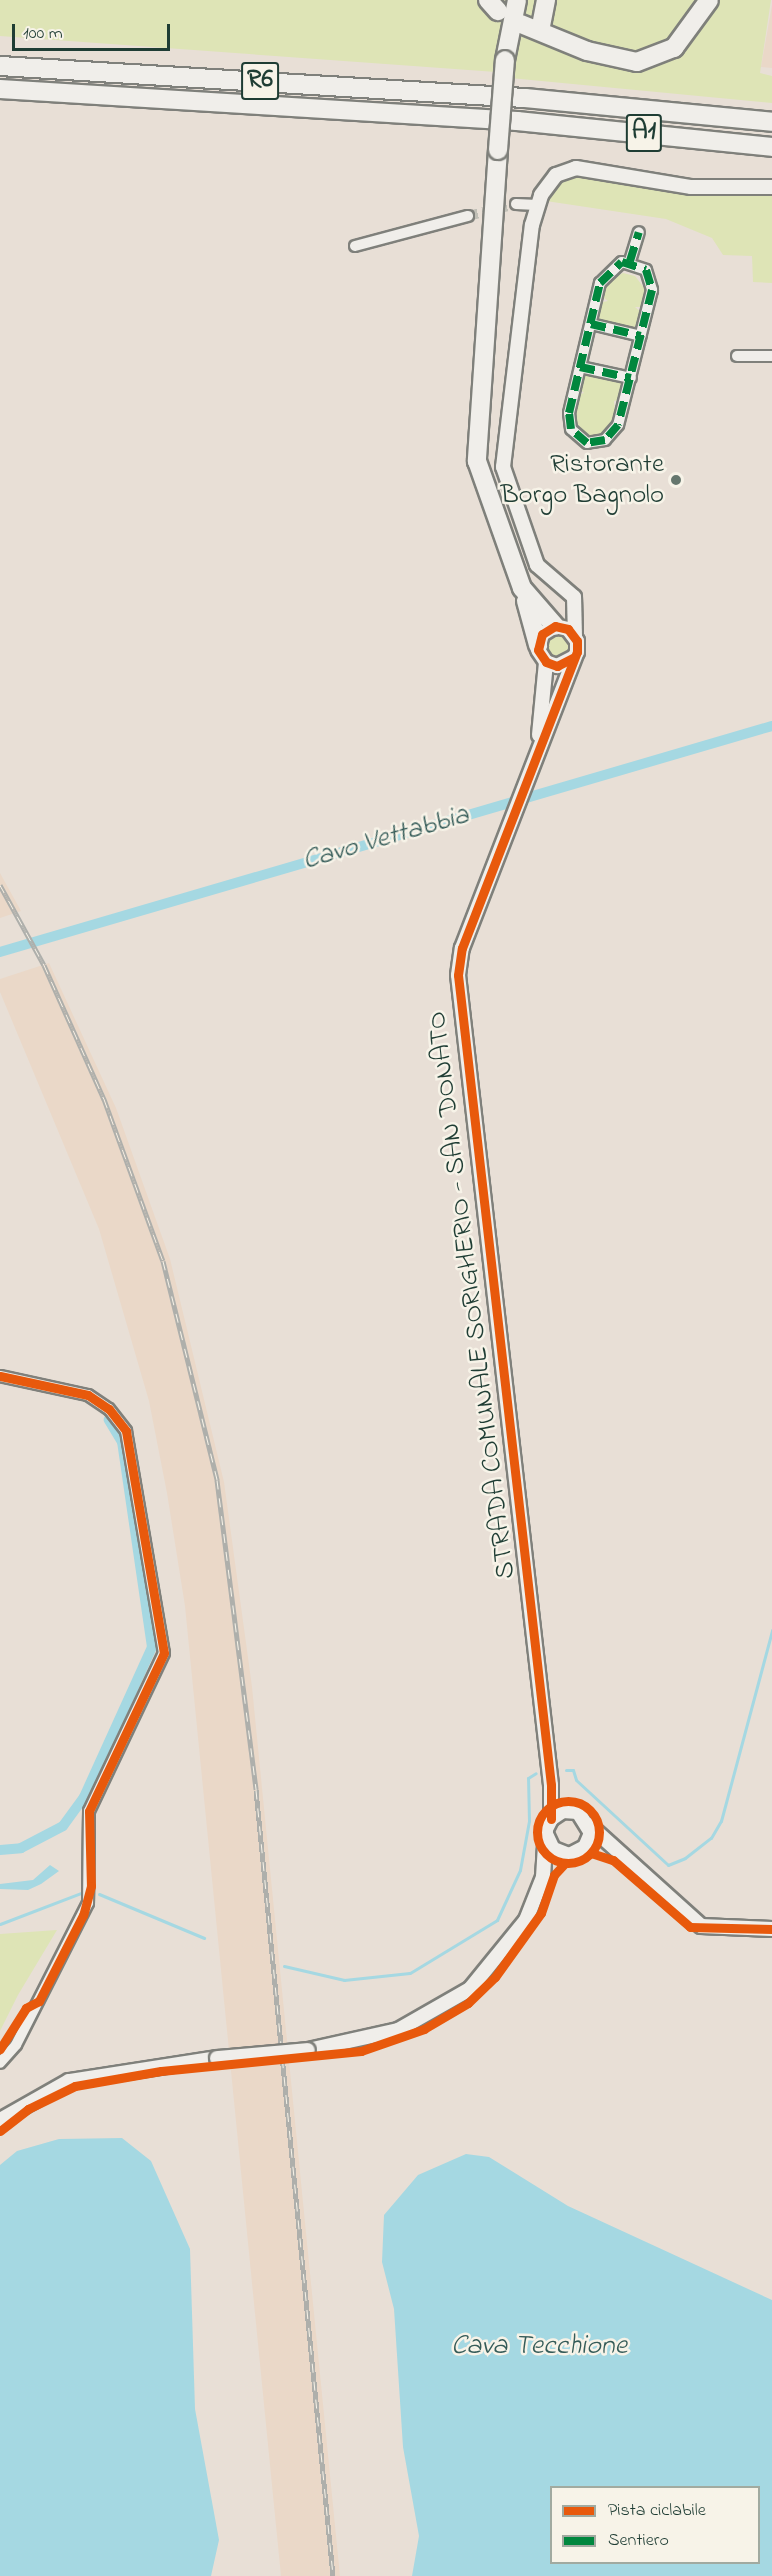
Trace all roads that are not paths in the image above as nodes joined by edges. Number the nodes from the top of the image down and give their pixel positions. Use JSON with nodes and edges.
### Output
{"nodes":[{"id":1,"x":517,"y":0,"type":"edge"},
{"id":2,"x":546,"y":0,"type":"edge"},
{"id":3,"x":709,"y":0,"type":"edge"},
{"id":4,"x":521,"y":24,"type":"dead end"},
{"id":5,"x":540,"y":31,"type":"junction"},
{"id":6,"x":0,"y":66,"type":"edge"},
{"id":7,"x":0,"y":89,"type":"edge"},
{"id":8,"x":521,"y":98,"type":"joint"},
{"id":9,"x":517,"y":121,"type":"joint"},
{"id":10,"x":772,"y":123,"type":"edge"},
{"id":11,"x":772,"y":147,"type":"edge"},
{"id":12,"x":772,"y":187,"type":"edge"},
{"id":13,"x":516,"y":204,"type":"tunnel mouth"},
{"id":14,"x":537,"y":205,"type":"junction"},
{"id":15,"x":468,"y":216,"type":"tunnel mouth"},
{"id":16,"x":639,"y":232,"type":"dead end"},
{"id":17,"x":355,"y":246,"type":"dead end"},
{"id":18,"x":630,"y":261,"type":"junction"},
{"id":19,"x":591,"y":324,"type":"junction"},
{"id":20,"x":641,"y":336,"type":"junction"},
{"id":21,"x":737,"y":356,"type":"dead end"},
{"id":22,"x":772,"y":357,"type":"edge"},
{"id":23,"x":580,"y":367,"type":"junction"},
{"id":24,"x":631,"y":378,"type":"junction"},
{"id":25,"x":522,"y":588,"type":"junction"},
{"id":26,"x":576,"y":607,"type":"junction"},
{"id":27,"x":556,"y":626,"type":"junction"},
{"id":28,"x":575,"y":637,"type":"junction"},
{"id":29,"x":538,"y":645,"type":"junction"},
{"id":30,"x":573,"y":658,"type":"junction"},
{"id":31,"x":546,"y":662,"type":"junction"},
{"id":32,"x":534,"y":758,"type":"junction"},
{"id":33,"x":0,"y":1376,"type":"edge"},
{"id":34,"x":551,"y":1785,"type":"junction"},
{"id":35,"x":566,"y":1810,"type":"junction"},
{"id":36,"x":551,"y":1819,"type":"junction"},
{"id":37,"x":589,"y":1824,"type":"junction"},
{"id":38,"x":546,"y":1834,"type":"junction"},
{"id":39,"x":588,"y":1845,"type":"junction"},
{"id":40,"x":613,"y":1850,"type":"junction"},
{"id":41,"x":562,"y":1854,"type":"junction"},
{"id":42,"x":543,"y":1877,"type":"junction"},
{"id":43,"x":772,"y":1929,"type":"edge"},
{"id":44,"x":0,"y":2063,"type":"edge"},
{"id":45,"x":0,"y":2120,"type":"edge"}],
"edges":[{"from":1,"to":25,"type":"highway","bridge":true},
{"from":2,"to":5,"type":"highway"},
{"from":3,"to":5,"type":"highway"},
{"from":4,"to":5,"type":"highway"},
{"from":6,"to":8,"type":"highway","number":"R6"},
{"from":7,"to":9,"type":"highway","number":"R6"},
{"from":8,"to":10,"type":"highway","number":"A1"},
{"from":9,"to":11,"type":"highway","number":"A1"},
{"from":12,"to":14,"type":"street"},
{"from":13,"to":14,"type":"street"},
{"from":14,"to":26,"type":"street"},
{"from":15,"to":17,"type":"street"},
{"from":16,"to":18,"type":"street"},
{"from":18,"to":19,"type":"street"},
{"from":18,"to":20,"type":"street"},
{"from":19,"to":20,"type":"street"},
{"from":19,"to":23,"type":"street"},
{"from":20,"to":24,"type":"street"},
{"from":21,"to":22,"type":"street"},
{"from":23,"to":24,"type":"street"},
{"from":23,"to":24,"type":"street"},
{"from":25,"to":27,"type":"highway"},
{"from":25,"to":29,"type":"highway"},
{"from":26,"to":27,"type":"street"},
{"from":26,"to":28,"type":"street"},
{"from":27,"to":28,"type":"street"},
{"from":27,"to":29,"type":"street"},
{"from":28,"to":30,"type":"street"},
{"from":29,"to":31,"type":"street"},
{"from":30,"to":31,"type":"street"},
{"from":30,"to":32,"type":"street"},
{"from":31,"to":32,"type":"street"},
{"from":32,"to":34,"type":"street","name":"STRADA COMUNALE SORIGHERIO - SAN DONATO"},
{"from":33,"to":44,"type":"street"},
{"from":34,"to":35,"type":"street"},
{"from":34,"to":36,"type":"street","name":"STRADA COMUNALE SORIGHERIO - SAN DONATO"},
{"from":35,"to":36,"type":"street"},
{"from":35,"to":37,"type":"street"},
{"from":36,"to":38,"type":"street"},
{"from":37,"to":39,"type":"street"},
{"from":37,"to":40,"type":"street"},
{"from":38,"to":41,"type":"street"},
{"from":38,"to":42,"type":"street"},
{"from":39,"to":40,"type":"street"},
{"from":39,"to":41,"type":"street"},
{"from":40,"to":43,"type":"street"},
{"from":41,"to":42,"type":"street"},
{"from":42,"to":45,"type":"street","bridge":true}]}
